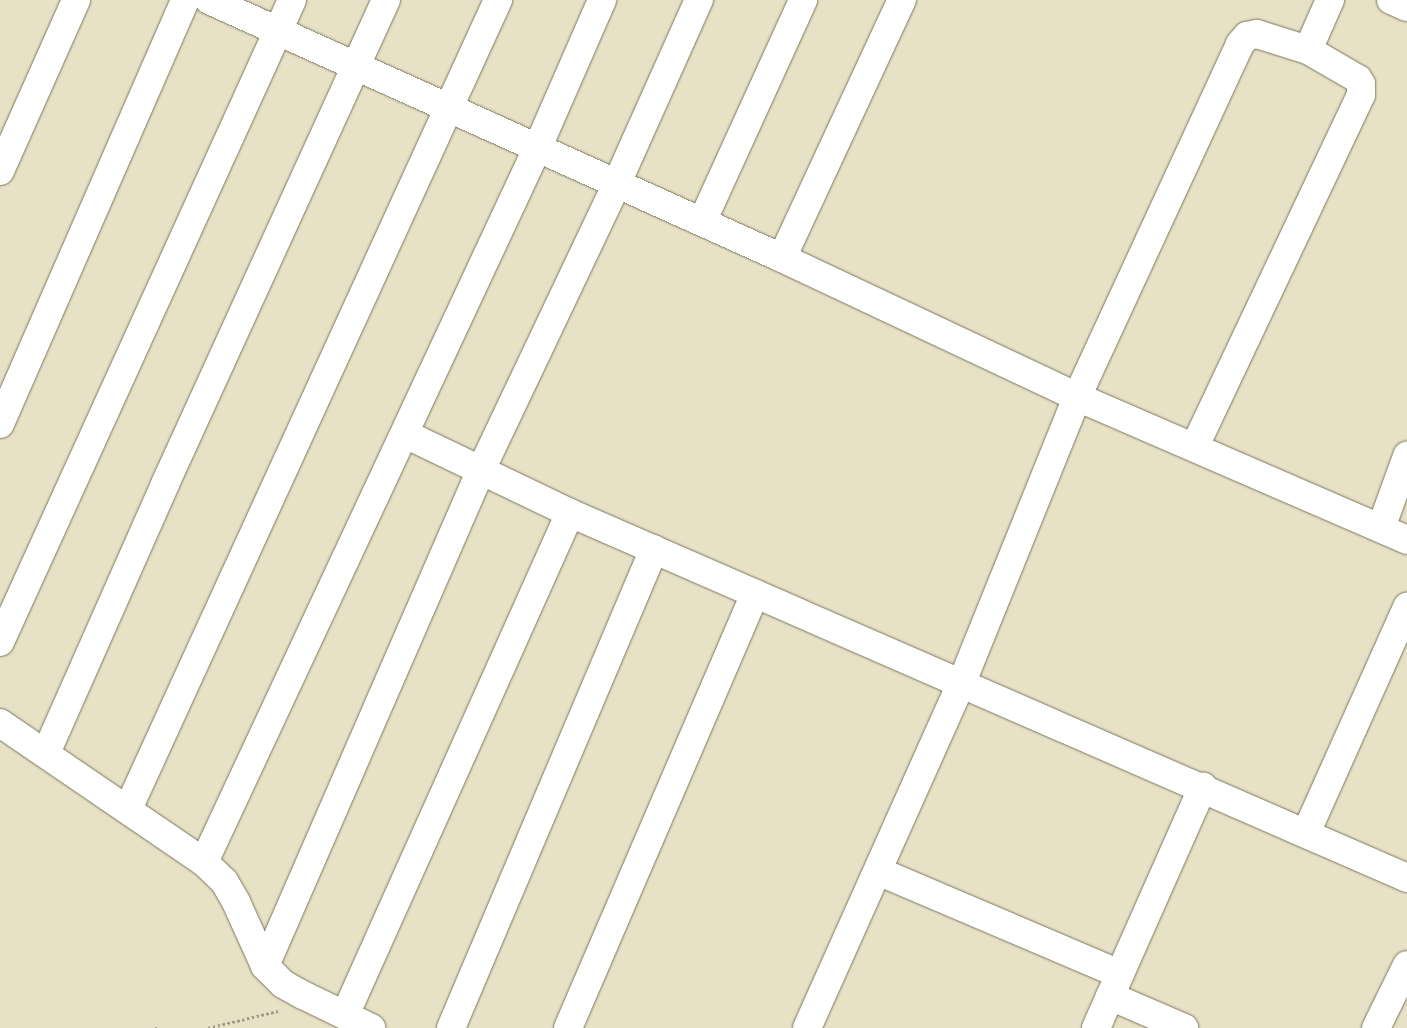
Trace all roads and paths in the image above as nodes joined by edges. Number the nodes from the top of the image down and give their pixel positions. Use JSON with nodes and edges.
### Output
{"nodes":[{"id":1,"x":76,"y":0,"type":"edge"},
{"id":2,"x":184,"y":0,"type":"edge"},
{"id":3,"x":209,"y":0,"type":"edge"},
{"id":4,"x":292,"y":0,"type":"edge"},
{"id":5,"x":386,"y":0,"type":"edge"},
{"id":6,"x":498,"y":0,"type":"edge"},
{"id":7,"x":602,"y":0,"type":"edge"},
{"id":8,"x":699,"y":0,"type":"edge"},
{"id":9,"x":803,"y":0,"type":"edge"},
{"id":10,"x":902,"y":0,"type":"edge"},
{"id":11,"x":1330,"y":0,"type":"edge"},
{"id":12,"x":1391,"y":0,"type":"edge"},
{"id":13,"x":1407,"y":7,"type":"edge"},
{"id":14,"x":279,"y":32,"type":"junction"},
{"id":15,"x":1308,"y":50,"type":"junction"},
{"id":16,"x":357,"y":67,"type":"junction"},
{"id":17,"x":449,"y":109,"type":"junction"},
{"id":18,"x":537,"y":149,"type":"junction"},
{"id":19,"x":0,"y":171,"type":"edge"},
{"id":20,"x":617,"y":183,"type":"junction"},
{"id":21,"x":702,"y":222,"type":"junction"},
{"id":22,"x":782,"y":258,"type":"junction"},
{"id":23,"x":1077,"y":397,"type":"junction"},
{"id":24,"x":0,"y":424,"type":"edge"},
{"id":25,"x":405,"y":434,"type":"junction"},
{"id":26,"x":1195,"y":446,"type":"junction"},
{"id":27,"x":1407,"y":456,"type":"edge"},
{"id":28,"x":481,"y":470,"type":"junction"},
{"id":29,"x":570,"y":512,"type":"junction"},
{"id":30,"x":1381,"y":528,"type":"junction"},
{"id":31,"x":1407,"y":540,"type":"edge"},
{"id":32,"x":654,"y":549,"type":"junction"},
{"id":33,"x":755,"y":593,"type":"junction"},
{"id":34,"x":1407,"y":607,"type":"edge"},
{"id":35,"x":0,"y":642,"type":"edge"},
{"id":36,"x":962,"y":682,"type":"junction"},
{"id":37,"x":0,"y":723,"type":"edge"},
{"id":38,"x":46,"y":753,"type":"junction"},
{"id":39,"x":1203,"y":787,"type":"junction"},
{"id":40,"x":128,"y":809,"type":"junction"},
{"id":41,"x":1306,"y":833,"type":"junction"},
{"id":42,"x":204,"y":862,"type":"junction"},
{"id":43,"x":878,"y":871,"type":"junction"},
{"id":44,"x":1407,"y":878,"type":"edge"},
{"id":45,"x":1407,"y":965,"type":"edge"},
{"id":46,"x":265,"y":966,"type":"junction"},
{"id":47,"x":1115,"y":985,"type":"junction"},
{"id":48,"x":285,"y":1009,"type":"dead end"},
{"id":49,"x":346,"y":1015,"type":"junction"},
{"id":50,"x":208,"y":1028,"type":"edge"},
{"id":51,"x":371,"y":1028,"type":"edge"},
{"id":52,"x":451,"y":1028,"type":"edge"},
{"id":53,"x":568,"y":1028,"type":"edge"},
{"id":54,"x":807,"y":1028,"type":"edge"},
{"id":55,"x":1096,"y":1028,"type":"edge"},
{"id":56,"x":1184,"y":1028,"type":"edge"},
{"id":57,"x":1376,"y":1028,"type":"edge"}],
"edges":[{"from":1,"to":19,"type":"street"},
{"from":2,"to":24,"type":"street"},
{"from":3,"to":14,"type":"street"},
{"from":4,"to":14,"type":"street"},
{"from":5,"to":16,"type":"street"},
{"from":6,"to":17,"type":"street"},
{"from":7,"to":18,"type":"street"},
{"from":8,"to":20,"type":"street"},
{"from":9,"to":21,"type":"street"},
{"from":10,"to":22,"type":"street"},
{"from":11,"to":15,"type":"street"},
{"from":12,"to":13,"type":"street"},
{"from":14,"to":16,"type":"street"},
{"from":14,"to":35,"type":"street"},
{"from":15,"to":23,"type":"street"},
{"from":15,"to":26,"type":"street"},
{"from":16,"to":17,"type":"street"},
{"from":16,"to":38,"type":"street"},
{"from":17,"to":18,"type":"street"},
{"from":17,"to":40,"type":"street"},
{"from":18,"to":20,"type":"street"},
{"from":18,"to":25,"type":"street"},
{"from":20,"to":21,"type":"street"},
{"from":20,"to":28,"type":"street"},
{"from":21,"to":22,"type":"street"},
{"from":22,"to":23,"type":"street"},
{"from":23,"to":26,"type":"street"},
{"from":23,"to":36,"type":"street"},
{"from":25,"to":28,"type":"street"},
{"from":25,"to":42,"type":"street"},
{"from":26,"to":30,"type":"street"},
{"from":27,"to":30,"type":"street"},
{"from":28,"to":29,"type":"street"},
{"from":28,"to":46,"type":"street"},
{"from":29,"to":32,"type":"street"},
{"from":29,"to":49,"type":"street"},
{"from":30,"to":31,"type":"street"},
{"from":32,"to":33,"type":"street"},
{"from":32,"to":52,"type":"street"},
{"from":33,"to":36,"type":"street"},
{"from":33,"to":53,"type":"street"},
{"from":34,"to":41,"type":"street"},
{"from":36,"to":39,"type":"street"},
{"from":36,"to":43,"type":"street"},
{"from":37,"to":38,"type":"street"},
{"from":38,"to":40,"type":"street"},
{"from":39,"to":41,"type":"street"},
{"from":39,"to":47,"type":"street"},
{"from":40,"to":42,"type":"street"},
{"from":41,"to":44,"type":"street"},
{"from":42,"to":46,"type":"street"},
{"from":43,"to":47,"type":"street"},
{"from":43,"to":54,"type":"street"},
{"from":45,"to":57,"type":"street"},
{"from":46,"to":49,"type":"street"},
{"from":47,"to":55,"type":"street"},
{"from":47,"to":56,"type":"street"},
{"from":48,"to":50,"type":"path"},
{"from":49,"to":51,"type":"street"}]}
